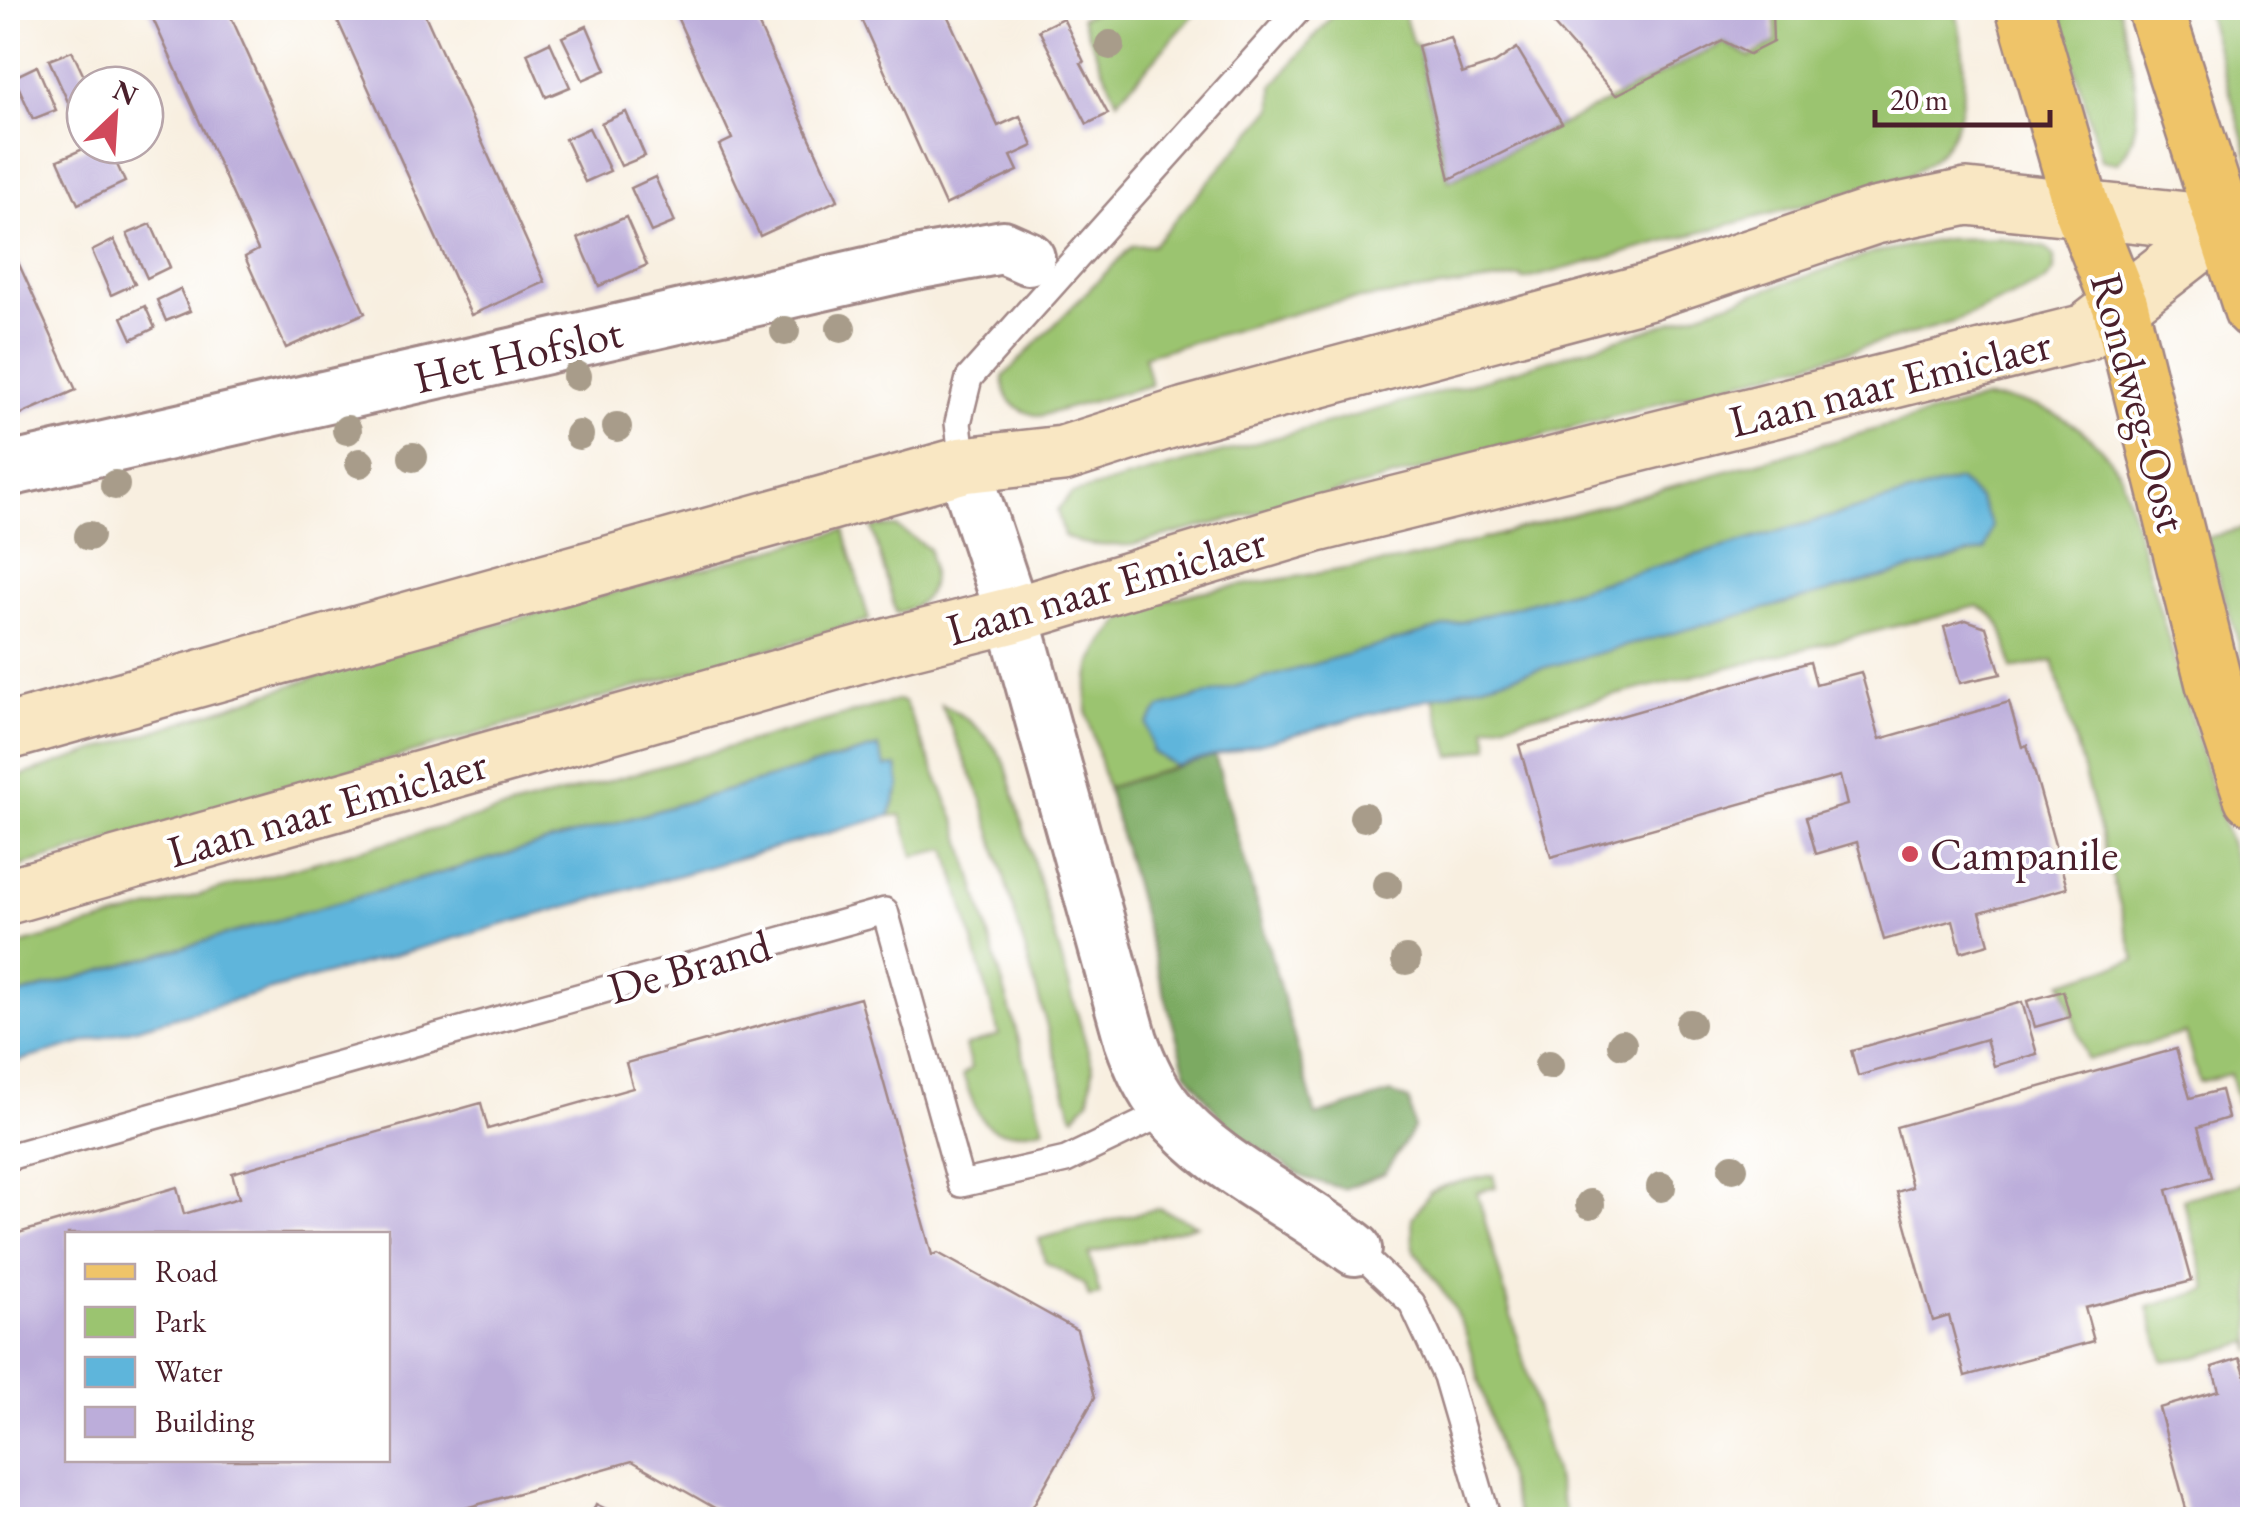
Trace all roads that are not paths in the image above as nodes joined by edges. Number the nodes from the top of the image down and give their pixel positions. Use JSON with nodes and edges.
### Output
{"nodes":[{"id":1,"x":1300,"y":8,"type":"edge"},
{"id":2,"x":2024,"y":8,"type":"edge"},
{"id":3,"x":2155,"y":8,"type":"edge"},
{"id":4,"x":2082,"y":209,"type":"junction"},
{"id":5,"x":2226,"y":224,"type":"junction"},
{"id":6,"x":1028,"y":258,"type":"dead end"},
{"id":7,"x":2120,"y":305,"type":"junction"},
{"id":8,"x":2252,"y":310,"type":"edge"},
{"id":9,"x":963,"y":465,"type":"junction"},
{"id":10,"x":8,"y":470,"type":"edge"},
{"id":11,"x":1013,"y":615,"type":"junction"},
{"id":12,"x":8,"y":732,"type":"edge"},
{"id":13,"x":2252,"y":797,"type":"edge"},
{"id":14,"x":8,"y":896,"type":"edge"},
{"id":15,"x":1168,"y":1111,"type":"junction"},
{"id":16,"x":8,"y":1157,"type":"edge"},
{"id":17,"x":1355,"y":1249,"type":"joint"},
{"id":18,"x":1488,"y":1520,"type":"edge"}],
"edges":[{"from":1,"to":9,"type":"lane"},
{"from":2,"to":4,"type":"main road","name":"Rondweg-Oost"},
{"from":3,"to":5,"type":"main road"},
{"from":4,"to":5,"type":"main road"},
{"from":4,"to":7,"type":"main road","name":"Rondweg-Oost"},
{"from":4,"to":9,"type":"main road"},
{"from":5,"to":7,"type":"main road","name":"Laan naar Emiclaer"},
{"from":5,"to":8,"type":"main road"},
{"from":6,"to":10,"type":"street","name":"Het Hofslot"},
{"from":7,"to":11,"type":"main road","name":"Laan naar Emiclaer"},
{"from":7,"to":13,"type":"main road","name":"Rondweg-Oost"},
{"from":9,"to":11,"type":"street"},
{"from":9,"to":12,"type":"main road"},
{"from":11,"to":14,"type":"main road","name":"Laan naar Emiclaer"},
{"from":11,"to":15,"type":"street"},
{"from":15,"to":16,"type":"lane","name":"De Brand"},
{"from":15,"to":17,"type":"street"},
{"from":17,"to":18,"type":"lane"}]}
